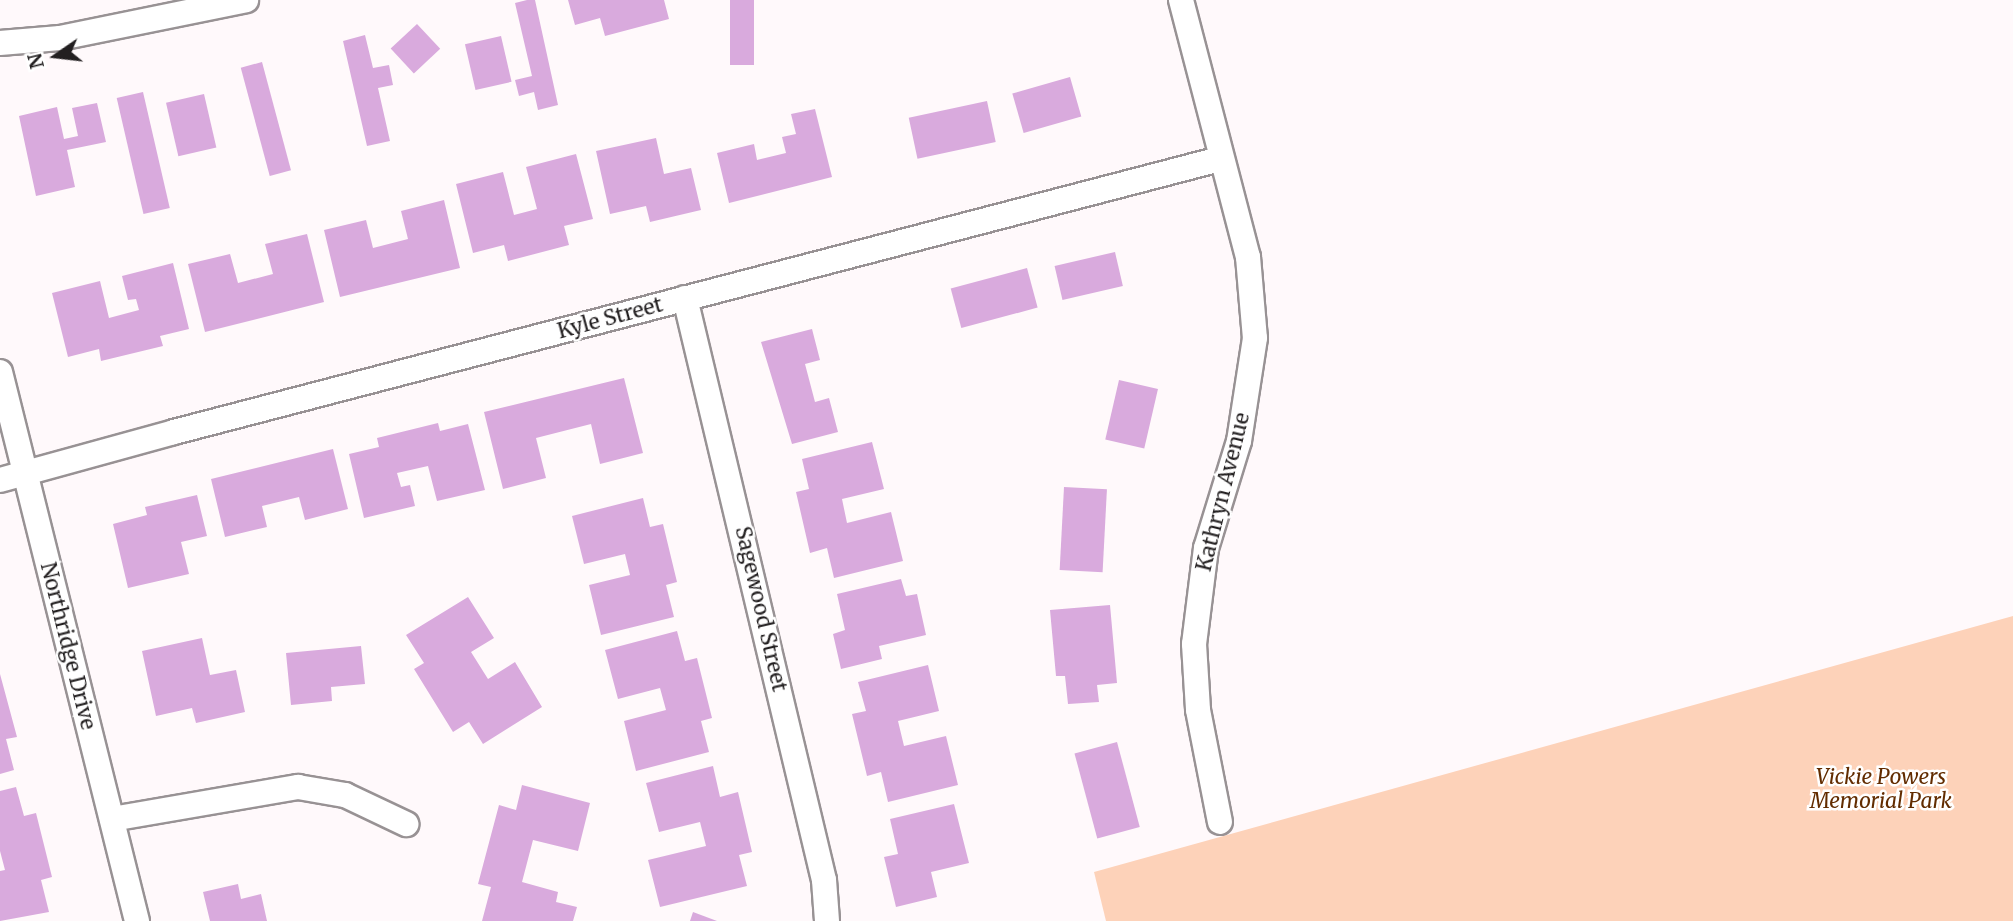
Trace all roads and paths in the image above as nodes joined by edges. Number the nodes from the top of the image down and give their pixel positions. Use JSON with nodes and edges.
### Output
{"nodes":[{"id":1,"x":246,"y":0,"type":"edge"},
{"id":2,"x":1181,"y":0,"type":"edge"},
{"id":3,"x":0,"y":43,"type":"edge"},
{"id":4,"x":1220,"y":159,"type":"junction"},
{"id":5,"x":685,"y":298,"type":"junction"},
{"id":6,"x":0,"y":372,"type":"edge"},
{"id":7,"x":25,"y":474,"type":"junction"},
{"id":8,"x":0,"y":480,"type":"edge"},
{"id":9,"x":112,"y":819,"type":"junction"},
{"id":10,"x":1220,"y":822,"type":"dead end"},
{"id":11,"x":406,"y":824,"type":"dead end"},
{"id":12,"x":137,"y":921,"type":"edge"},
{"id":13,"x":827,"y":921,"type":"edge"}],
"edges":[{"from":1,"to":3,"type":"street"},
{"from":2,"to":4,"type":"street","name":"Kathryn Avenue"},
{"from":4,"to":5,"type":"street","name":"Kyle Street"},
{"from":4,"to":10,"type":"street","name":"Kathryn Avenue"},
{"from":5,"to":7,"type":"street","name":"Kyle Street"},
{"from":5,"to":13,"type":"street","name":"Sagewood Street"},
{"from":6,"to":7,"type":"street","name":"Northridge Drive"},
{"from":7,"to":8,"type":"street","name":"Kyle Street"},
{"from":7,"to":9,"type":"street","name":"Northridge Drive"},
{"from":9,"to":11,"type":"street"},
{"from":9,"to":12,"type":"street","name":"Northridge Drive"}]}
